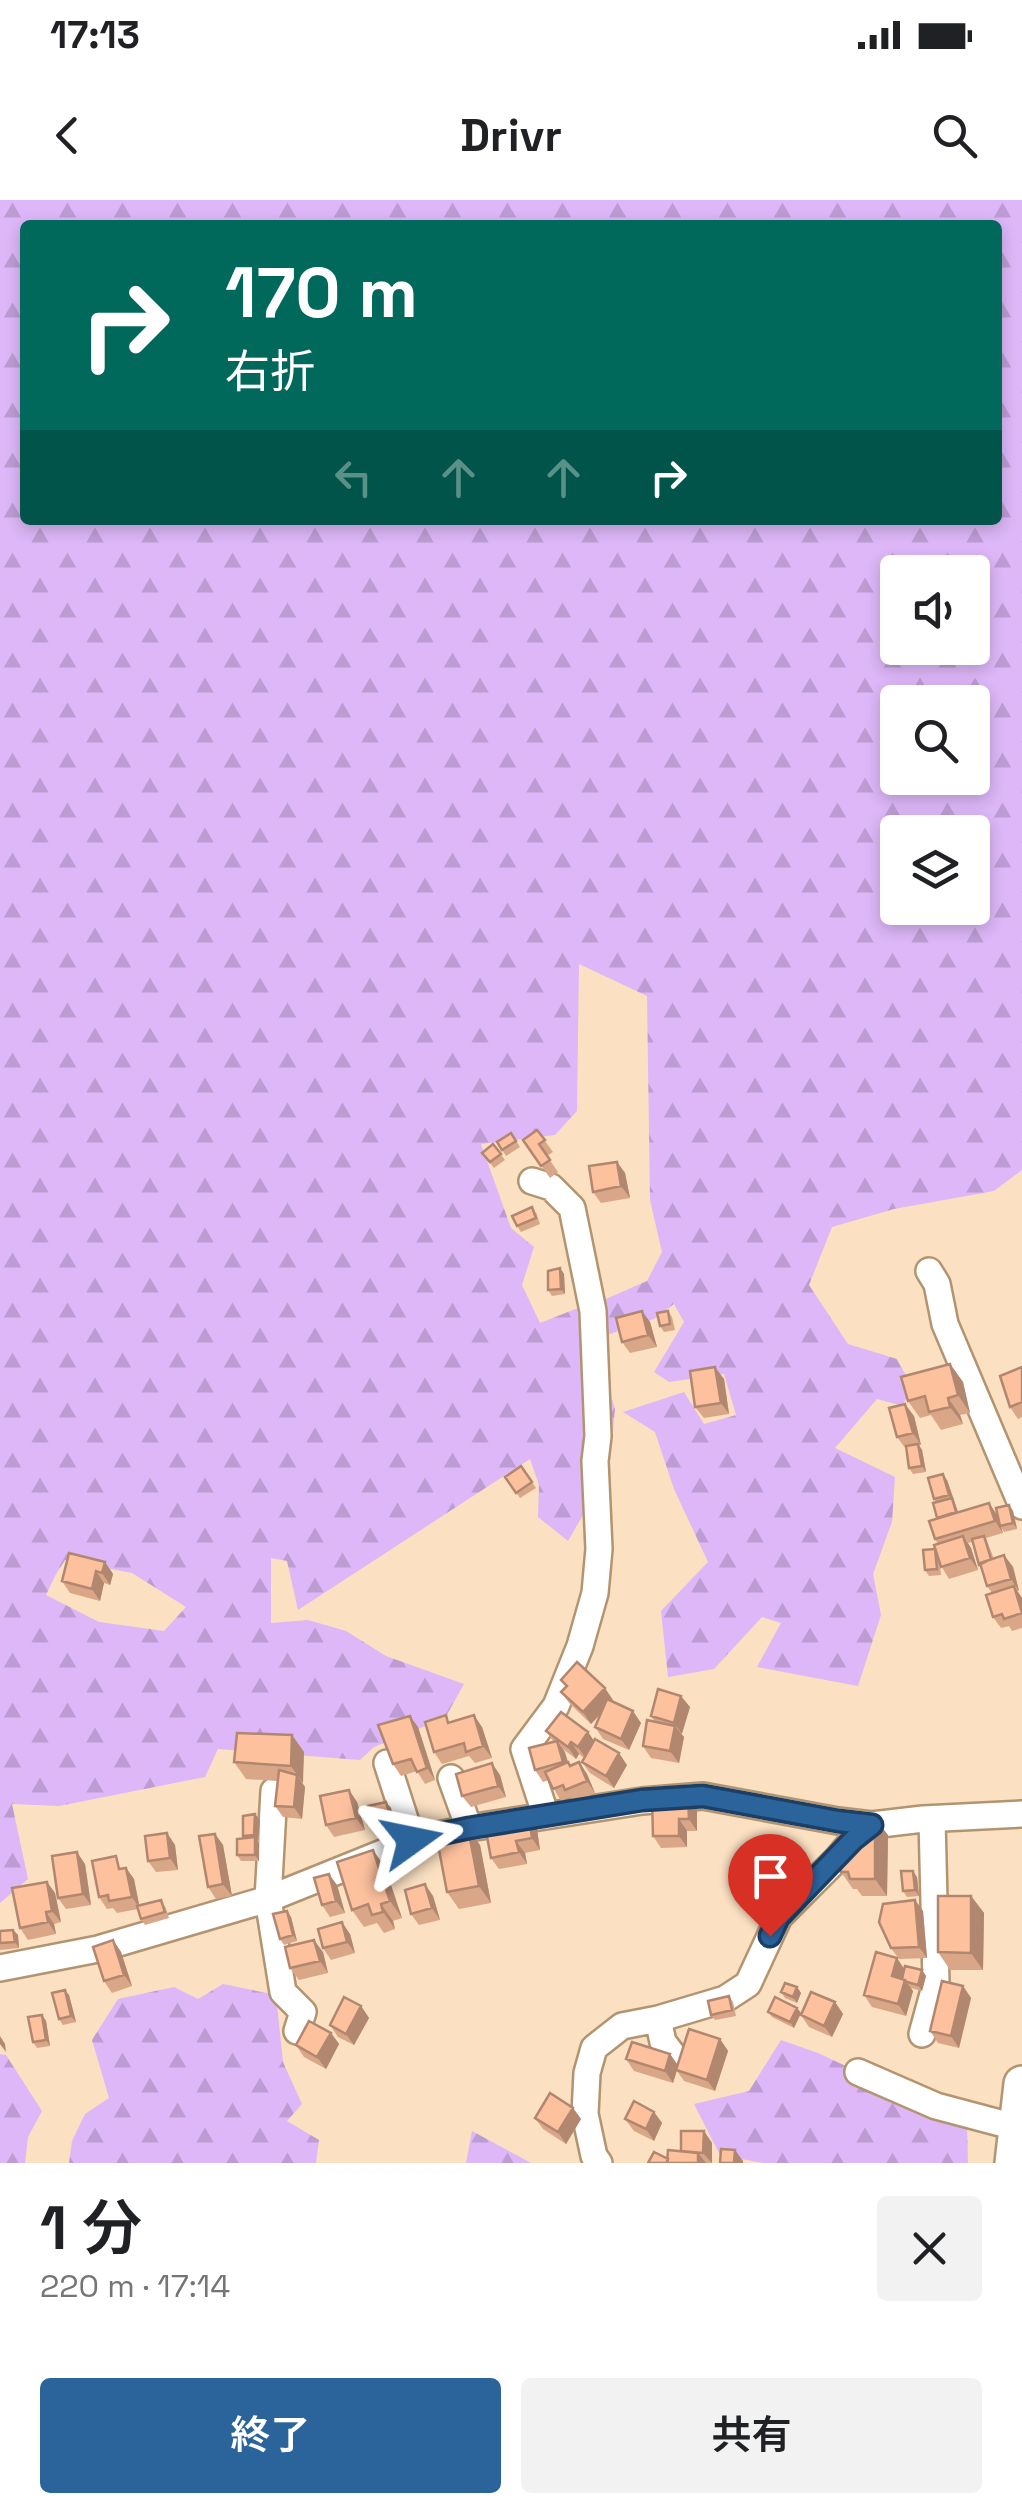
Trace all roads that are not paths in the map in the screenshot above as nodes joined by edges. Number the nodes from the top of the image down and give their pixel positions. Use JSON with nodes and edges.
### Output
{"nodes":[{"id":1,"x":532,"y":1181,"type":"dead end"},
{"id":2,"x":929,"y":1271,"type":"dead end"},
{"id":3,"x":1022,"y":1506,"type":"edge"},
{"id":4,"x":387,"y":1764,"type":"edge"},
{"id":5,"x":451,"y":1778,"type":"dead end"},
{"id":6,"x":274,"y":1791,"type":"edge"},
{"id":7,"x":1022,"y":1813,"type":"edge"},
{"id":8,"x":546,"y":1816,"type":"junction"},
{"id":9,"x":932,"y":1818,"type":"junction"},
{"id":10,"x":872,"y":1825,"type":"junction"},
{"id":11,"x":469,"y":1828,"type":"junction"},
{"id":12,"x":412,"y":1840,"type":"junction"},
{"id":13,"x":268,"y":1900,"type":"junction"},
{"id":14,"x":0,"y":1968,"type":"edge"},
{"id":15,"x":658,"y":2019,"type":"junction"},
{"id":16,"x":296,"y":2030,"type":"dead end"},
{"id":17,"x":922,"y":2034,"type":"dead end"},
{"id":18,"x":673,"y":2055,"type":"edge"},
{"id":19,"x":858,"y":2072,"type":"dead end"},
{"id":20,"x":1022,"y":2084,"type":"edge"},
{"id":21,"x":1000,"y":2123,"type":"dead end"},
{"id":22,"x":599,"y":2163,"type":"edge"},
{"id":23,"x":1014,"y":2163,"type":"edge"}],
"edges":[{"from":1,"to":8,"type":"street"},
{"from":2,"to":3,"type":"street"},
{"from":4,"to":12,"type":"street"},
{"from":5,"to":11,"type":"street"},
{"from":6,"to":13,"type":"street"},
{"from":7,"to":9,"type":"street"},
{"from":8,"to":10,"type":"street"},
{"from":8,"to":11,"type":"street"},
{"from":9,"to":10,"type":"street"},
{"from":9,"to":17,"type":"street"},
{"from":10,"to":15,"type":"street"},
{"from":11,"to":12,"type":"street"},
{"from":12,"to":13,"type":"street"},
{"from":13,"to":14,"type":"street"},
{"from":13,"to":16,"type":"street"},
{"from":15,"to":18,"type":"street"},
{"from":15,"to":22,"type":"street"},
{"from":19,"to":21,"type":"street"},
{"from":20,"to":23,"type":"highway"}]}
